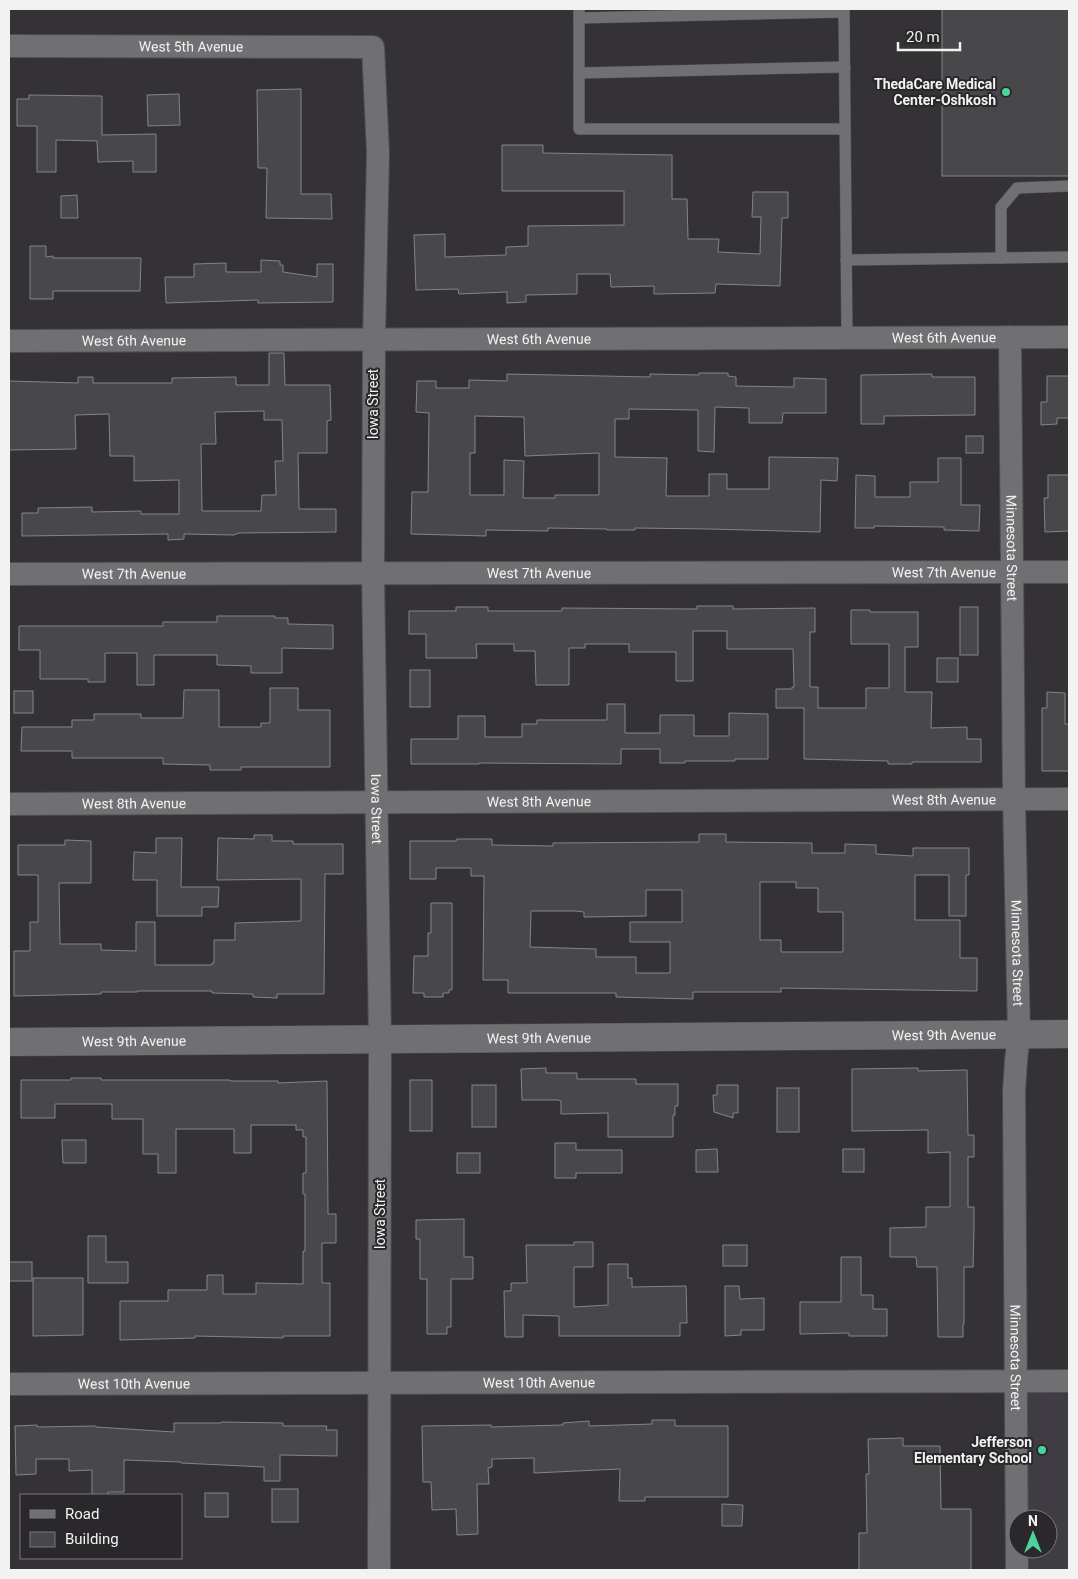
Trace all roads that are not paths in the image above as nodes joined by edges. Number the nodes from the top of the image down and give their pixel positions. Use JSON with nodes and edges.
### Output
{"nodes":[{"id":1,"x":844,"y":11,"type":"edge"},
{"id":2,"x":579,"y":14,"type":"edge"},
{"id":3,"x":9,"y":46,"type":"edge"},
{"id":4,"x":373,"y":47,"type":"joint"},
{"id":5,"x":845,"y":67,"type":"junction"},
{"id":6,"x":579,"y":73,"type":"junction"},
{"id":7,"x":846,"y":130,"type":"junction"},
{"id":8,"x":1069,"y":186,"type":"edge"},
{"id":9,"x":1069,"y":257,"type":"edge"},
{"id":10,"x":1001,"y":258,"type":"junction"},
{"id":11,"x":846,"y":260,"type":"junction"},
{"id":12,"x":847,"y":337,"type":"junction"},
{"id":13,"x":1010,"y":337,"type":"junction"},
{"id":14,"x":1069,"y":337,"type":"edge"},
{"id":15,"x":374,"y":340,"type":"junction"},
{"id":16,"x":9,"y":341,"type":"edge"},
{"id":17,"x":1014,"y":572,"type":"junction"},
{"id":18,"x":1069,"y":572,"type":"edge"},
{"id":19,"x":373,"y":573,"type":"junction"},
{"id":20,"x":9,"y":574,"type":"edge"},
{"id":21,"x":1069,"y":799,"type":"edge"},
{"id":22,"x":1014,"y":800,"type":"junction"},
{"id":23,"x":376,"y":802,"type":"junction"},
{"id":24,"x":9,"y":804,"type":"edge"},
{"id":25,"x":1019,"y":1034,"type":"junction"},
{"id":26,"x":1069,"y":1034,"type":"edge"},
{"id":27,"x":380,"y":1040,"type":"junction"},
{"id":28,"x":9,"y":1042,"type":"edge"},
{"id":29,"x":1015,"y":1382,"type":"junction"},
{"id":30,"x":1069,"y":1382,"type":"edge"},
{"id":31,"x":380,"y":1383,"type":"junction"},
{"id":32,"x":9,"y":1384,"type":"edge"},
{"id":33,"x":379,"y":1570,"type":"edge"},
{"id":34,"x":1017,"y":1570,"type":"edge"}],
"edges":[{"from":1,"to":2,"type":"lane"},
{"from":1,"to":5,"type":"lane"},
{"from":2,"to":6,"type":"lane"},
{"from":3,"to":4,"type":"street","name":"West 5th Avenue"},
{"from":4,"to":15,"type":"street","name":"Iowa Street"},
{"from":5,"to":6,"type":"lane"},
{"from":5,"to":7,"type":"lane"},
{"from":6,"to":7,"type":"lane"},
{"from":7,"to":11,"type":"lane"},
{"from":8,"to":10,"type":"lane"},
{"from":9,"to":10,"type":"lane"},
{"from":10,"to":11,"type":"lane"},
{"from":11,"to":12,"type":"lane"},
{"from":12,"to":13,"type":"street","name":"West 6th Avenue"},
{"from":12,"to":15,"type":"street","name":"West 6th Avenue"},
{"from":13,"to":14,"type":"street","name":"West 6th Avenue"},
{"from":13,"to":17,"type":"street","name":"Minnesota Street"},
{"from":15,"to":16,"type":"street","name":"West 6th Avenue"},
{"from":15,"to":19,"type":"street","name":"Iowa Street"},
{"from":17,"to":18,"type":"street","name":"West 7th Avenue"},
{"from":17,"to":19,"type":"street","name":"West 7th Avenue"},
{"from":17,"to":22,"type":"street","name":"Minnesota Street"},
{"from":19,"to":20,"type":"street","name":"West 7th Avenue"},
{"from":19,"to":23,"type":"street","name":"Iowa Street"},
{"from":21,"to":22,"type":"street","name":"West 8th Avenue"},
{"from":22,"to":23,"type":"street","name":"West 8th Avenue"},
{"from":22,"to":25,"type":"street","name":"Minnesota Street"},
{"from":23,"to":24,"type":"street","name":"West 8th Avenue"},
{"from":23,"to":27,"type":"street","name":"Iowa Street"},
{"from":25,"to":26,"type":"main road","name":"West 9th Avenue"},
{"from":25,"to":27,"type":"main road","name":"West 9th Avenue"},
{"from":25,"to":29,"type":"street","name":"Minnesota Street"},
{"from":27,"to":28,"type":"main road","name":"West 9th Avenue"},
{"from":27,"to":31,"type":"street","name":"Iowa Street"},
{"from":29,"to":30,"type":"street","name":"West 10th Avenue"},
{"from":29,"to":31,"type":"street","name":"West 10th Avenue"},
{"from":29,"to":34,"type":"street","name":"Minnesota Street"},
{"from":31,"to":32,"type":"street","name":"West 10th Avenue"},
{"from":31,"to":33,"type":"street","name":"Iowa Street"}]}
